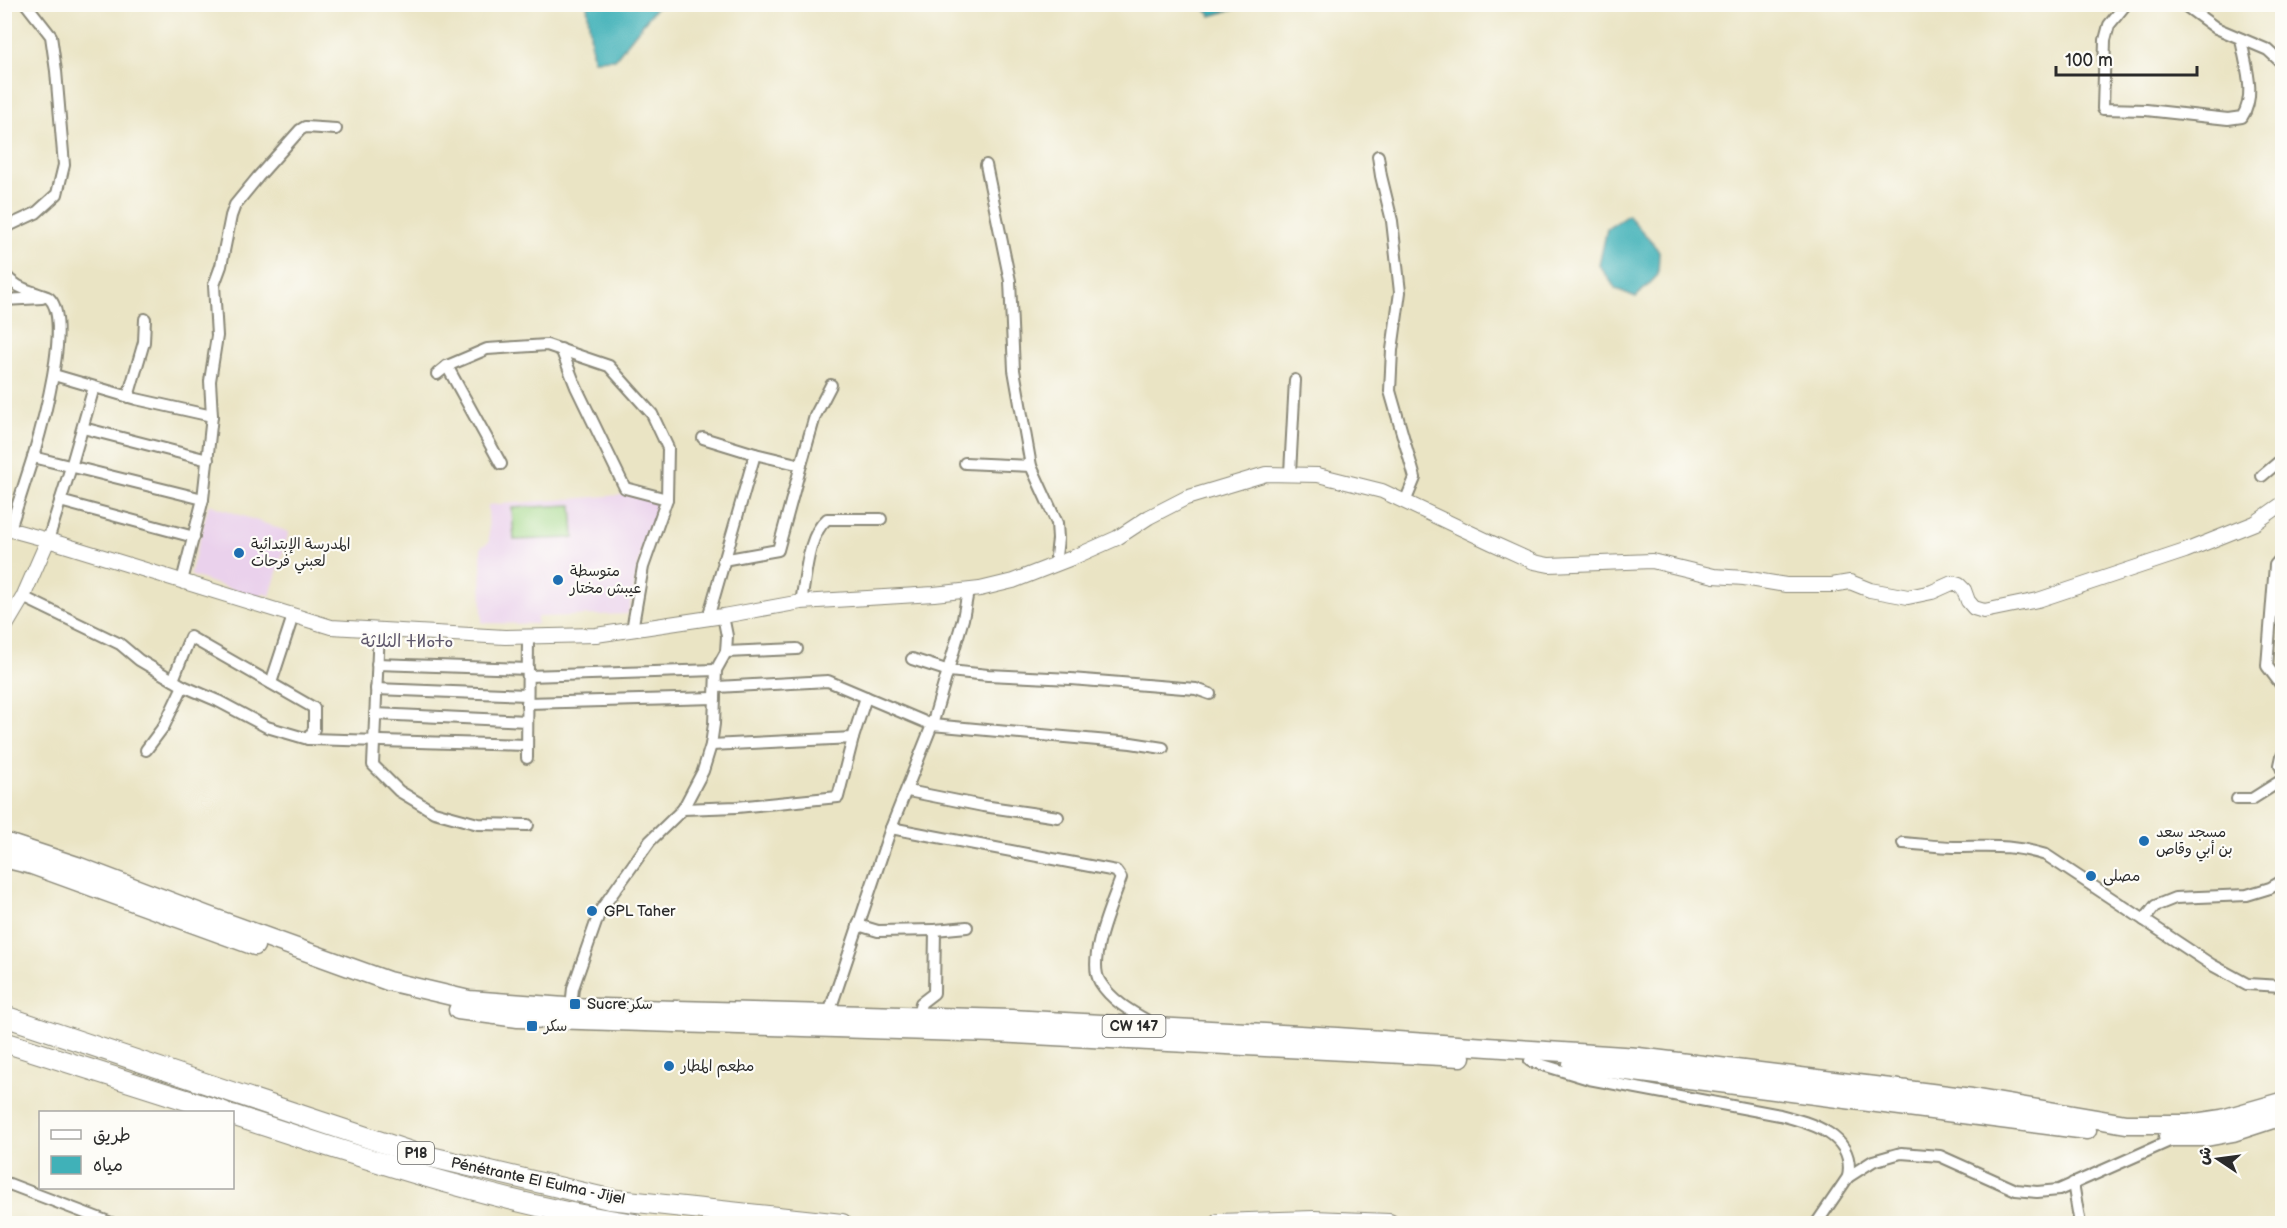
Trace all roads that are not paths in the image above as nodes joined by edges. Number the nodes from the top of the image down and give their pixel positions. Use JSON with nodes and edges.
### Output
{"nodes":[{"id":1,"x":26,"y":4,"type":"edge"},
{"id":2,"x":2126,"y":4,"type":"edge"},
{"id":3,"x":2183,"y":4,"type":"edge"},
{"id":4,"x":2241,"y":39,"type":"junction"},
{"id":5,"x":2283,"y":63,"type":"edge"},
{"id":6,"x":336,"y":129,"type":"dead end"},
{"id":7,"x":1378,"y":156,"type":"dead end"},
{"id":8,"x":986,"y":165,"type":"dead end"},
{"id":9,"x":4,"y":228,"type":"edge"},
{"id":10,"x":4,"y":274,"type":"edge"},
{"id":11,"x":48,"y":297,"type":"junction"},
{"id":12,"x":4,"y":300,"type":"edge"},
{"id":13,"x":145,"y":319,"type":"dead end"},
{"id":14,"x":561,"y":349,"type":"junction"},
{"id":15,"x":447,"y":366,"type":"junction"},
{"id":16,"x":437,"y":374,"type":"dead end"},
{"id":17,"x":54,"y":375,"type":"junction"},
{"id":18,"x":1295,"y":380,"type":"dead end"},
{"id":19,"x":831,"y":385,"type":"dead end"},
{"id":20,"x":94,"y":387,"type":"junction"},
{"id":21,"x":128,"y":397,"type":"junction"},
{"id":22,"x":212,"y":416,"type":"junction"},
{"id":23,"x":83,"y":428,"type":"junction"},
{"id":24,"x":703,"y":438,"type":"dead end"},
{"id":25,"x":755,"y":454,"type":"junction"},
{"id":26,"x":33,"y":457,"type":"junction"},
{"id":27,"x":2283,"y":459,"type":"edge"},
{"id":28,"x":208,"y":460,"type":"junction"},
{"id":29,"x":965,"y":463,"type":"dead end"},
{"id":30,"x":501,"y":464,"type":"dead end"},
{"id":31,"x":801,"y":465,"type":"junction"},
{"id":32,"x":71,"y":466,"type":"junction"},
{"id":33,"x":1031,"y":466,"type":"junction"},
{"id":34,"x":1290,"y":473,"type":"junction"},
{"id":35,"x":2262,"y":476,"type":"dead end"},
{"id":36,"x":203,"y":499,"type":"junction"},
{"id":37,"x":667,"y":499,"type":"junction"},
{"id":38,"x":60,"y":501,"type":"junction"},
{"id":39,"x":1405,"y":502,"type":"junction"},
{"id":40,"x":2283,"y":504,"type":"edge"},
{"id":41,"x":881,"y":519,"type":"dead end"},
{"id":42,"x":7,"y":528,"type":"edge"},
{"id":43,"x":194,"y":537,"type":"junction"},
{"id":44,"x":48,"y":540,"type":"junction"},
{"id":45,"x":2283,"y":557,"type":"edge"},
{"id":46,"x":723,"y":560,"type":"junction"},
{"id":47,"x":1055,"y":565,"type":"junction"},
{"id":48,"x":182,"y":581,"type":"junction"},
{"id":49,"x":968,"y":591,"type":"junction"},
{"id":50,"x":23,"y":597,"type":"junction"},
{"id":51,"x":801,"y":602,"type":"junction"},
{"id":52,"x":293,"y":616,"type":"junction"},
{"id":53,"x":723,"y":616,"type":"junction"},
{"id":54,"x":708,"y":618,"type":"junction"},
{"id":55,"x":4,"y":629,"type":"edge"},
{"id":56,"x":379,"y":630,"type":"junction"},
{"id":57,"x":632,"y":630,"type":"junction"},
{"id":58,"x":528,"y":637,"type":"junction"},
{"id":59,"x":797,"y":649,"type":"dead end"},
{"id":60,"x":726,"y":652,"type":"junction"},
{"id":61,"x":912,"y":659,"type":"dead end"},
{"id":62,"x":377,"y":664,"type":"junction"},
{"id":63,"x":716,"y":670,"type":"junction"},
{"id":64,"x":949,"y":671,"type":"junction"},
{"id":65,"x":528,"y":672,"type":"junction"},
{"id":66,"x":178,"y":683,"type":"junction"},
{"id":67,"x":271,"y":683,"type":"junction"},
{"id":68,"x":2283,"y":686,"type":"edge"},
{"id":69,"x":376,"y":689,"type":"junction"},
{"id":70,"x":716,"y":692,"type":"junction"},
{"id":71,"x":1210,"y":694,"type":"dead end"},
{"id":72,"x":866,"y":697,"type":"junction"},
{"id":73,"x":527,"y":699,"type":"junction"},
{"id":74,"x":375,"y":714,"type":"junction"},
{"id":75,"x":527,"y":721,"type":"junction"},
{"id":76,"x":933,"y":725,"type":"junction"},
{"id":77,"x":853,"y":738,"type":"junction"},
{"id":78,"x":308,"y":739,"type":"junction"},
{"id":79,"x":374,"y":741,"type":"junction"},
{"id":80,"x":527,"y":745,"type":"junction"},
{"id":81,"x":711,"y":745,"type":"junction"},
{"id":82,"x":1163,"y":747,"type":"dead end"},
{"id":83,"x":146,"y":750,"type":"dead end"},
{"id":84,"x":2283,"y":756,"type":"edge"},
{"id":85,"x":527,"y":758,"type":"dead end"},
{"id":86,"x":2283,"y":770,"type":"edge"},
{"id":87,"x":2283,"y":780,"type":"edge"},
{"id":88,"x":908,"y":791,"type":"junction"},
{"id":89,"x":2237,"y":799,"type":"dead end"},
{"id":90,"x":682,"y":808,"type":"junction"},
{"id":91,"x":1058,"y":818,"type":"dead end"},
{"id":92,"x":528,"y":825,"type":"dead end"},
{"id":93,"x":891,"y":828,"type":"junction"},
{"id":94,"x":4,"y":842,"type":"edge"},
{"id":95,"x":1903,"y":843,"type":"dead end"},
{"id":96,"x":4,"y":858,"type":"edge"},
{"id":97,"x":2283,"y":880,"type":"edge"},
{"id":98,"x":2144,"y":920,"type":"junction"},
{"id":99,"x":858,"y":925,"type":"junction"},
{"id":100,"x":967,"y":927,"type":"dead end"},
{"id":101,"x":935,"y":930,"type":"junction"},
{"id":102,"x":2283,"y":986,"type":"edge"},
{"id":103,"x":571,"y":1007,"type":"junction"},
{"id":104,"x":829,"y":1013,"type":"junction"},
{"id":105,"x":4,"y":1016,"type":"edge"},
{"id":106,"x":918,"y":1016,"type":"junction"},
{"id":107,"x":1149,"y":1027,"type":"junction"},
{"id":108,"x":4,"y":1042,"type":"edge"},
{"id":109,"x":1530,"y":1061,"type":"junction"},
{"id":110,"x":2283,"y":1102,"type":"edge"},
{"id":111,"x":218,"y":1111,"type":"edge"},
{"id":112,"x":234,"y":1116,"type":"edge"},
{"id":113,"x":2283,"y":1116,"type":"edge"},
{"id":114,"x":2180,"y":1137,"type":"junction"},
{"id":115,"x":1848,"y":1177,"type":"junction"},
{"id":116,"x":4,"y":1182,"type":"edge"},
{"id":117,"x":2073,"y":1183,"type":"junction"},
{"id":118,"x":114,"y":1224,"type":"edge"},
{"id":119,"x":634,"y":1224,"type":"edge"},
{"id":120,"x":842,"y":1224,"type":"edge"},
{"id":121,"x":1219,"y":1224,"type":"edge"},
{"id":122,"x":1389,"y":1224,"type":"edge"},
{"id":123,"x":1816,"y":1224,"type":"edge"},
{"id":124,"x":2080,"y":1224,"type":"edge"}],
"edges":[{"from":1,"to":9,"type":"street"},
{"from":2,"to":4,"type":"street"},
{"from":3,"to":4,"type":"street"},
{"from":4,"to":5,"type":"street"},
{"from":6,"to":22,"type":"street"},
{"from":7,"to":39,"type":"street"},
{"from":8,"to":33,"type":"street"},
{"from":10,"to":11,"type":"street"},
{"from":11,"to":12,"type":"street"},
{"from":11,"to":17,"type":"street"},
{"from":13,"to":21,"type":"street"},
{"from":14,"to":15,"type":"street"},
{"from":14,"to":37,"type":"street"},
{"from":14,"to":37,"type":"street"},
{"from":15,"to":16,"type":"street"},
{"from":15,"to":30,"type":"street"},
{"from":17,"to":20,"type":"street"},
{"from":17,"to":26,"type":"street"},
{"from":18,"to":34,"type":"street"},
{"from":19,"to":31,"type":"street"},
{"from":20,"to":21,"type":"street"},
{"from":20,"to":23,"type":"street"},
{"from":21,"to":22,"type":"street"},
{"from":22,"to":28,"type":"street"},
{"from":23,"to":28,"type":"street"},
{"from":23,"to":32,"type":"street"},
{"from":24,"to":25,"type":"street"},
{"from":25,"to":31,"type":"street"},
{"from":25,"to":46,"type":"street"},
{"from":26,"to":32,"type":"street"},
{"from":26,"to":42,"type":"street"},
{"from":27,"to":35,"type":"street"},
{"from":28,"to":36,"type":"street"},
{"from":29,"to":33,"type":"street"},
{"from":31,"to":46,"type":"street"},
{"from":32,"to":36,"type":"street"},
{"from":32,"to":38,"type":"street"},
{"from":33,"to":47,"type":"street"},
{"from":34,"to":39,"type":"street"},
{"from":34,"to":47,"type":"street"},
{"from":36,"to":43,"type":"street"},
{"from":37,"to":57,"type":"street"},
{"from":38,"to":43,"type":"street"},
{"from":38,"to":44,"type":"street"},
{"from":39,"to":40,"type":"street"},
{"from":41,"to":51,"type":"street"},
{"from":42,"to":44,"type":"street"},
{"from":43,"to":48,"type":"street"},
{"from":44,"to":48,"type":"street"},
{"from":44,"to":50,"type":"street"},
{"from":45,"to":68,"type":"street"},
{"from":46,"to":54,"type":"street"},
{"from":47,"to":49,"type":"street"},
{"from":48,"to":52,"type":"street"},
{"from":49,"to":51,"type":"street"},
{"from":49,"to":64,"type":"street"},
{"from":50,"to":55,"type":"street"},
{"from":50,"to":66,"type":"street"},
{"from":51,"to":53,"type":"street"},
{"from":52,"to":56,"type":"street"},
{"from":52,"to":67,"type":"street"},
{"from":53,"to":54,"type":"street"},
{"from":53,"to":60,"type":"street"},
{"from":54,"to":57,"type":"street"},
{"from":56,"to":58,"type":"street"},
{"from":56,"to":62,"type":"street"},
{"from":57,"to":58,"type":"street"},
{"from":58,"to":65,"type":"street"},
{"from":59,"to":60,"type":"street"},
{"from":60,"to":63,"type":"street"},
{"from":61,"to":64,"type":"street"},
{"from":62,"to":65,"type":"street"},
{"from":62,"to":69,"type":"street"},
{"from":63,"to":65,"type":"street"},
{"from":63,"to":70,"type":"street"},
{"from":64,"to":71,"type":"street"},
{"from":64,"to":76,"type":"street"},
{"from":65,"to":73,"type":"street"},
{"from":66,"to":67,"type":"street"},
{"from":66,"to":78,"type":"street"},
{"from":66,"to":83,"type":"street"},
{"from":67,"to":78,"type":"street"},
{"from":69,"to":73,"type":"street"},
{"from":69,"to":74,"type":"street"},
{"from":70,"to":72,"type":"street"},
{"from":70,"to":73,"type":"street"},
{"from":70,"to":81,"type":"street"},
{"from":72,"to":76,"type":"street"},
{"from":72,"to":77,"type":"street"},
{"from":73,"to":75,"type":"street"},
{"from":74,"to":75,"type":"street"},
{"from":74,"to":79,"type":"street"},
{"from":75,"to":80,"type":"street"},
{"from":76,"to":82,"type":"street"},
{"from":76,"to":88,"type":"street"},
{"from":77,"to":81,"type":"street"},
{"from":77,"to":90,"type":"street"},
{"from":78,"to":79,"type":"street"},
{"from":79,"to":80,"type":"street"},
{"from":79,"to":92,"type":"street"},
{"from":80,"to":85,"type":"street"},
{"from":81,"to":90,"type":"street"},
{"from":84,"to":86,"type":"street"},
{"from":87,"to":89,"type":"street"},
{"from":88,"to":91,"type":"street"},
{"from":88,"to":93,"type":"street"},
{"from":90,"to":103,"type":"street"},
{"from":93,"to":99,"type":"street"},
{"from":93,"to":107,"type":"street"},
{"from":94,"to":103,"type":"highway","number":"CW 147"},
{"from":95,"to":98,"type":"street"},
{"from":96,"to":109,"type":"highway","number":"CW 147"},
{"from":97,"to":98,"type":"street"},
{"from":98,"to":102,"type":"street"},
{"from":99,"to":101,"type":"street"},
{"from":99,"to":104,"type":"street"},
{"from":100,"to":101,"type":"street"},
{"from":101,"to":106,"type":"street"},
{"from":103,"to":104,"type":"highway","number":"CW 147"},
{"from":104,"to":106,"type":"highway","number":"CW 147"},
{"from":105,"to":120,"type":"highway","name":"Pénétrante El Eulma - Jijel","number":"P18"},
{"from":106,"to":107,"type":"highway","number":"CW 147"},
{"from":107,"to":110,"type":"highway","number":"CW 147"},
{"from":108,"to":111,"type":"highway"},
{"from":109,"to":114,"type":"highway","number":"CW 147"},
{"from":109,"to":115,"type":"street"},
{"from":112,"to":119,"type":"highway","name":"Pénétrante El Eulma - Jijel","number":"P18"},
{"from":113,"to":114,"type":"highway","number":"CW 147"},
{"from":114,"to":117,"type":"street"},
{"from":115,"to":117,"type":"street"},
{"from":115,"to":123,"type":"street"},
{"from":116,"to":118,"type":"street"},
{"from":117,"to":124,"type":"street"},
{"from":121,"to":122,"type":"highway"}]}
